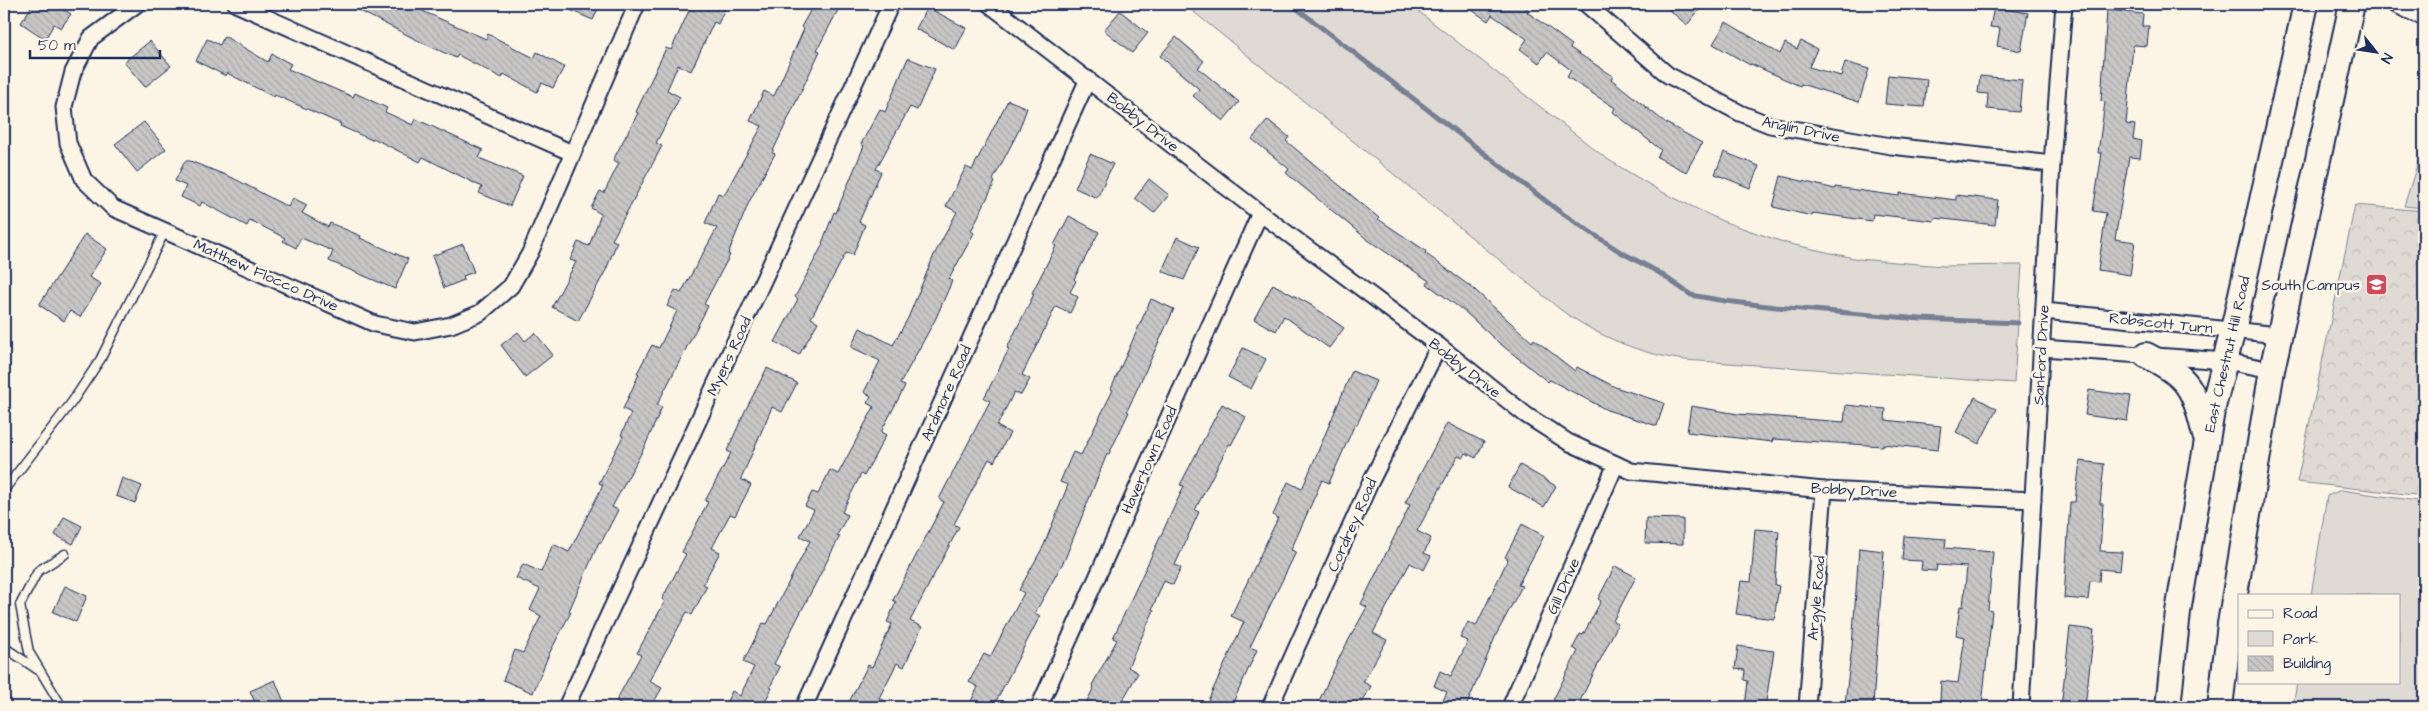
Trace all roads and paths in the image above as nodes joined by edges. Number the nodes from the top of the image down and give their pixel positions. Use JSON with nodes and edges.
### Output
{"nodes":[{"id":1,"x":138,"y":4,"type":"edge"},
{"id":2,"x":236,"y":4,"type":"edge"},
{"id":3,"x":637,"y":4,"type":"edge"},
{"id":4,"x":891,"y":4,"type":"edge"},
{"id":5,"x":989,"y":4,"type":"edge"},
{"id":6,"x":1586,"y":4,"type":"edge"},
{"id":7,"x":2064,"y":4,"type":"edge"},
{"id":8,"x":2306,"y":4,"type":"edge"},
{"id":9,"x":2352,"y":4,"type":"edge"},
{"id":10,"x":2394,"y":4,"type":"edge"},
{"id":11,"x":2424,"y":18,"type":"edge"},
{"id":12,"x":1088,"y":79,"type":"junction"},
{"id":13,"x":572,"y":153,"type":"junction"},
{"id":14,"x":2052,"y":164,"type":"junction"},
{"id":15,"x":1260,"y":214,"type":"junction"},
{"id":16,"x":166,"y":231,"type":"junction"},
{"id":17,"x":2044,"y":311,"type":"junction"},
{"id":18,"x":2233,"y":330,"type":"junction"},
{"id":19,"x":2279,"y":335,"type":"junction"},
{"id":20,"x":1439,"y":346,"type":"junction"},
{"id":21,"x":2042,"y":348,"type":"junction"},
{"id":22,"x":2146,"y":355,"type":"junction"},
{"id":23,"x":2226,"y":361,"type":"junction"},
{"id":24,"x":2272,"y":370,"type":"junction"},
{"id":25,"x":2207,"y":443,"type":"junction"},
{"id":26,"x":1616,"y":464,"type":"junction"},
{"id":27,"x":4,"y":490,"type":"edge"},
{"id":28,"x":1824,"y":490,"type":"junction"},
{"id":29,"x":2033,"y":500,"type":"junction"},
{"id":30,"x":65,"y":554,"type":"dead end"},
{"id":31,"x":4,"y":647,"type":"edge"},
{"id":32,"x":40,"y":671,"type":"junction"},
{"id":33,"x":62,"y":707,"type":"edge"},
{"id":34,"x":566,"y":707,"type":"edge"},
{"id":35,"x":804,"y":707,"type":"edge"},
{"id":36,"x":1039,"y":707,"type":"edge"},
{"id":37,"x":1270,"y":707,"type":"edge"},
{"id":38,"x":1510,"y":707,"type":"edge"},
{"id":39,"x":1807,"y":707,"type":"edge"},
{"id":40,"x":2021,"y":707,"type":"edge"},
{"id":41,"x":2168,"y":707,"type":"edge"},
{"id":42,"x":2220,"y":707,"type":"edge"}],
"edges":[{"from":1,"to":16,"type":"street","name":"Matthew Flocco Drive"},
{"from":2,"to":13,"type":"street"},
{"from":3,"to":13,"type":"street","name":"Matthew Flocco Drive"},
{"from":4,"to":34,"type":"street","name":"Myers Road"},
{"from":5,"to":12,"type":"street","name":"Bobby Drive"},
{"from":6,"to":14,"type":"street","name":"Anglin Drive"},
{"from":7,"to":14,"type":"street","name":"Sanford Drive"},
{"from":8,"to":18,"type":"main road","name":"East Chestnut Hill Road"},
{"from":9,"to":19,"type":"main road"},
{"from":10,"to":11,"type":"street"},
{"from":12,"to":15,"type":"street","name":"Bobby Drive"},
{"from":12,"to":35,"type":"street","name":"Ardmore Road"},
{"from":13,"to":16,"type":"street","name":"Matthew Flocco Drive"},
{"from":14,"to":17,"type":"street","name":"Sanford Drive"},
{"from":15,"to":20,"type":"street","name":"Bobby Drive"},
{"from":15,"to":36,"type":"street","name":"Havertown Road"},
{"from":16,"to":27,"type":"lane"},
{"from":17,"to":18,"type":"street","name":"Robscott Turn"},
{"from":17,"to":21,"type":"street","name":"Sanford Drive"},
{"from":18,"to":19,"type":"street","name":"Robscott Turn"},
{"from":18,"to":23,"type":"main road","name":"East Chestnut Hill Road"},
{"from":19,"to":24,"type":"main road"},
{"from":20,"to":26,"type":"street","name":"Bobby Drive"},
{"from":20,"to":37,"type":"street","name":"Cordrey Road"},
{"from":21,"to":22,"type":"street","name":"Robscott Turn"},
{"from":21,"to":29,"type":"street","name":"Sanford Drive"},
{"from":22,"to":23,"type":"street","name":"Robscott Turn"},
{"from":22,"to":25,"type":"main road"},
{"from":23,"to":24,"type":"street","name":"Robscott Turn"},
{"from":23,"to":25,"type":"main road","name":"East Chestnut Hill Road"},
{"from":24,"to":42,"type":"main road"},
{"from":25,"to":41,"type":"main road","name":"East Chestnut Hill Road"},
{"from":26,"to":28,"type":"street","name":"Bobby Drive"},
{"from":26,"to":38,"type":"street","name":"Gill Drive"},
{"from":28,"to":29,"type":"street","name":"Bobby Drive"},
{"from":28,"to":39,"type":"street","name":"Argyle Road"},
{"from":29,"to":40,"type":"street","name":"Sanford Drive"},
{"from":30,"to":32,"type":"lane"},
{"from":31,"to":32,"type":"lane"},
{"from":32,"to":33,"type":"lane"}]}
